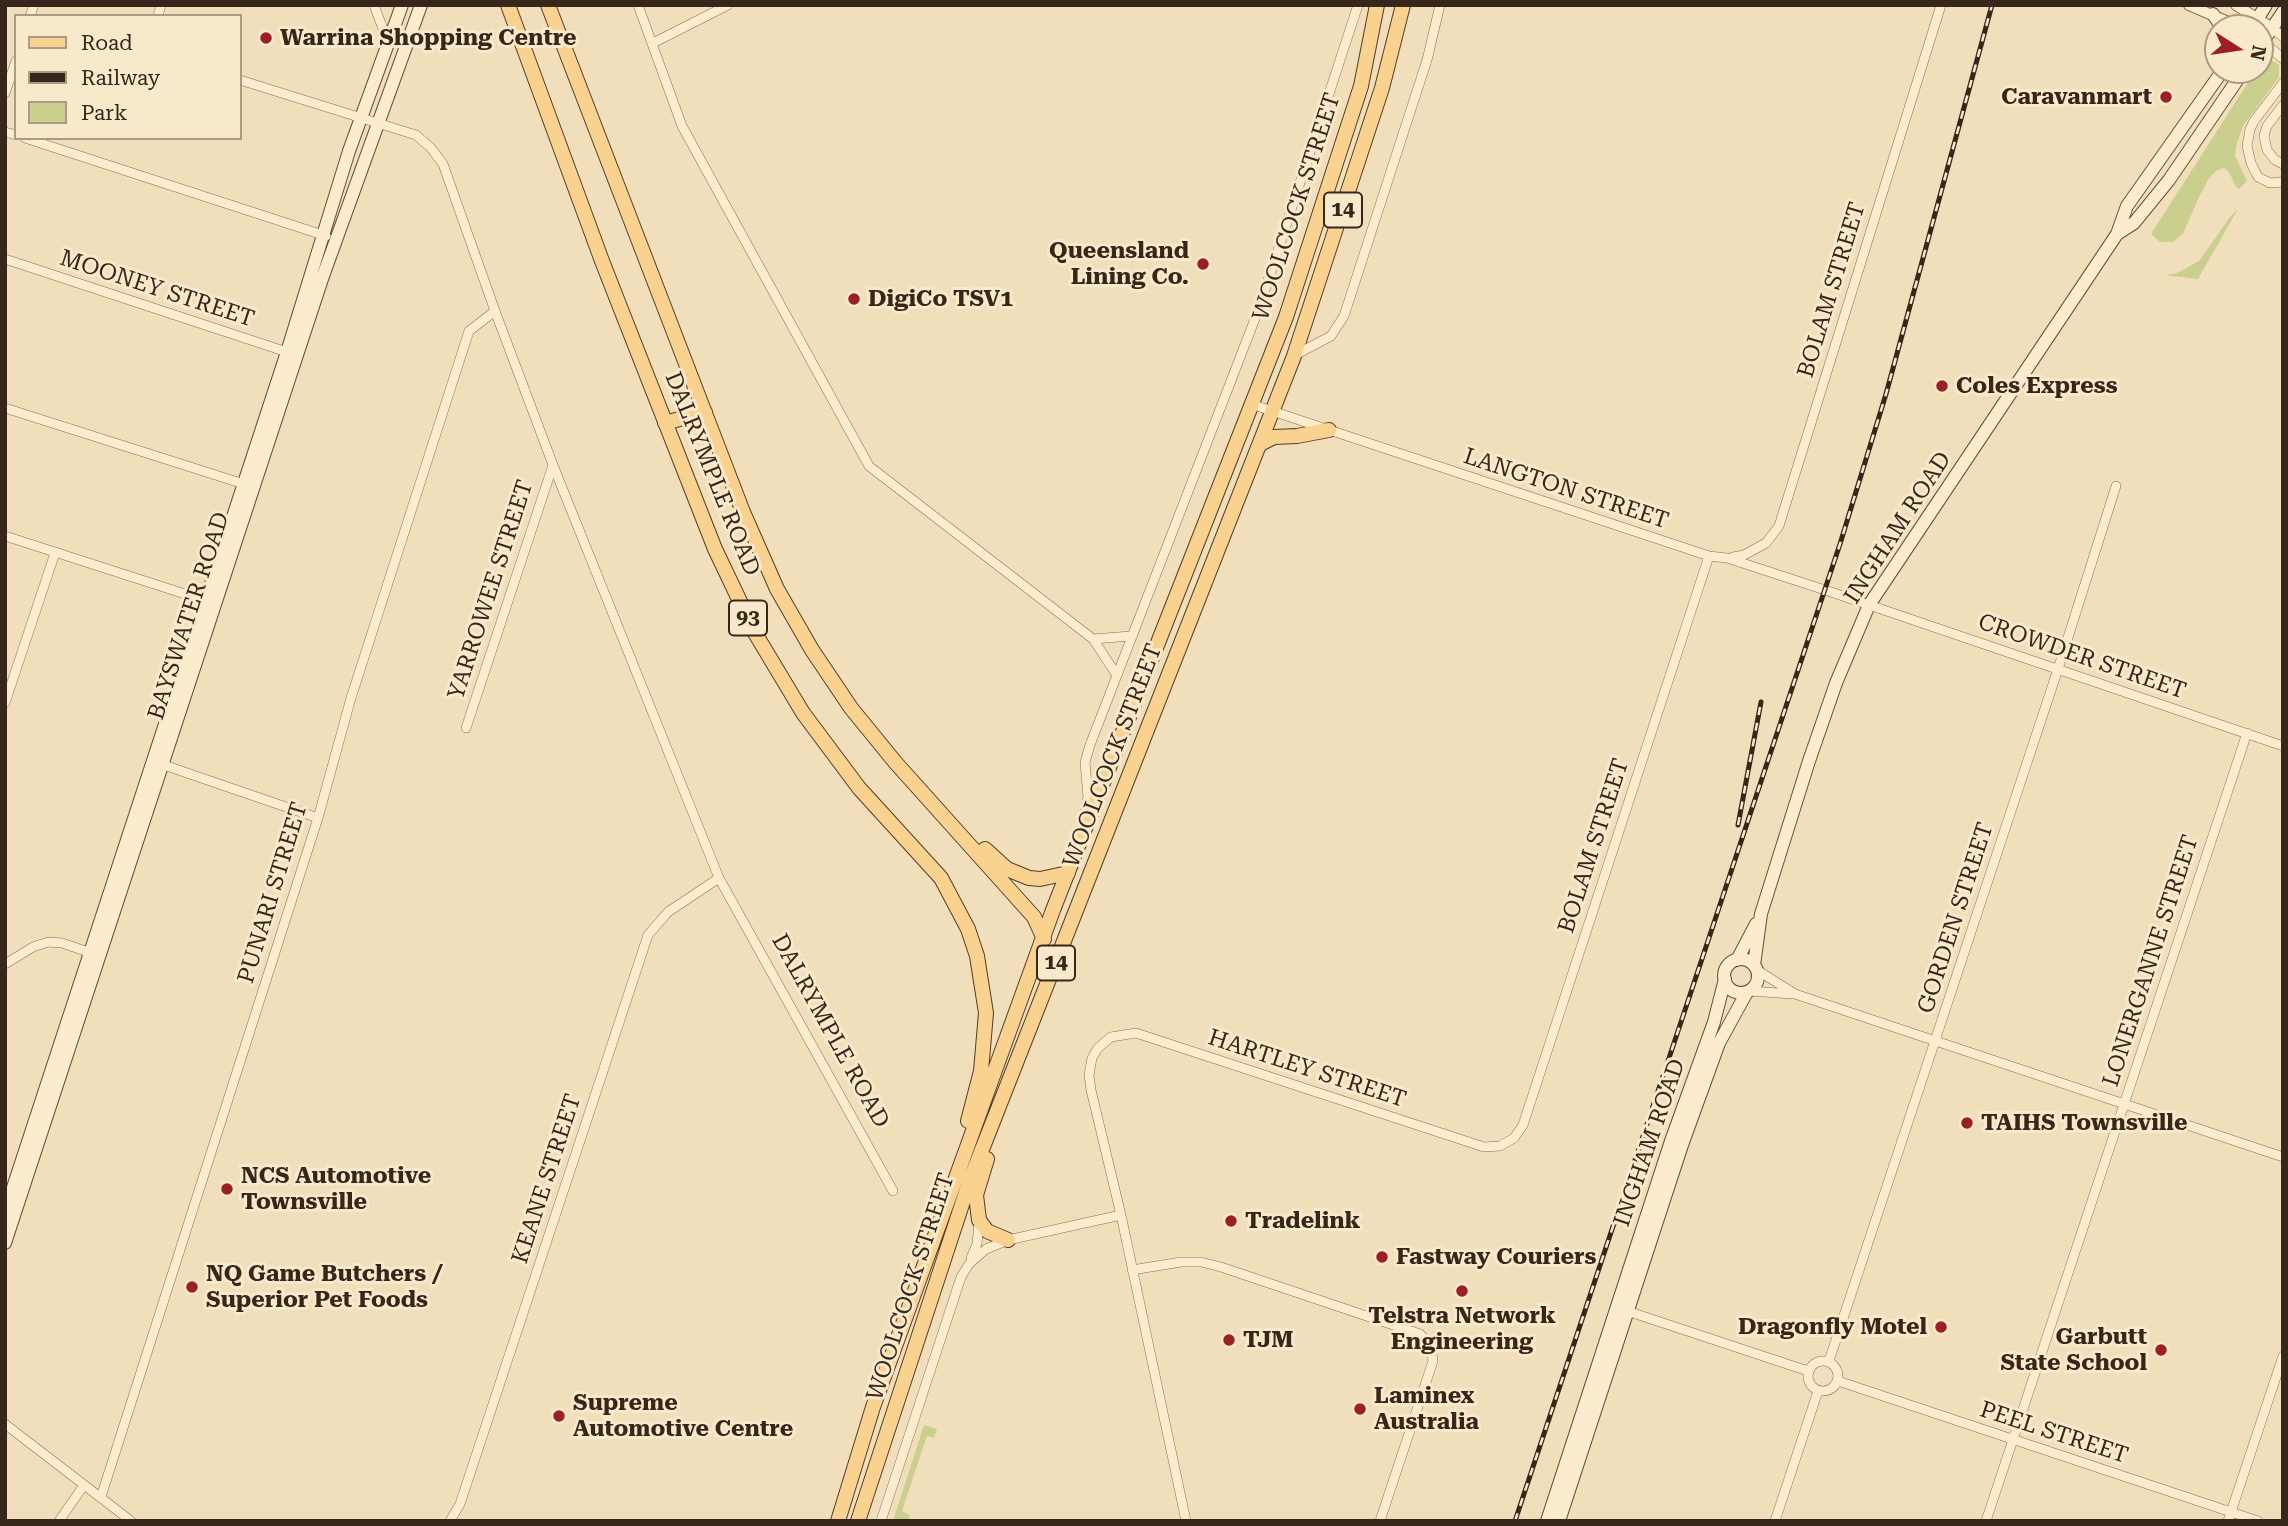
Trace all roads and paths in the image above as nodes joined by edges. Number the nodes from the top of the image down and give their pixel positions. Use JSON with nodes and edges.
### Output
{"nodes":[{"id":1,"x":374,"y":5,"type":"edge"},
{"id":2,"x":402,"y":5,"type":"edge"},
{"id":3,"x":421,"y":5,"type":"edge"},
{"id":4,"x":508,"y":5,"type":"edge"},
{"id":5,"x":548,"y":5,"type":"edge"},
{"id":6,"x":638,"y":5,"type":"edge"},
{"id":7,"x":728,"y":5,"type":"edge"},
{"id":8,"x":1358,"y":5,"type":"edge"},
{"id":9,"x":1377,"y":5,"type":"edge"},
{"id":10,"x":1403,"y":5,"type":"edge"},
{"id":11,"x":1440,"y":5,"type":"edge"},
{"id":12,"x":1941,"y":5,"type":"edge"},
{"id":13,"x":2189,"y":5,"type":"edge"},
{"id":14,"x":2283,"y":12,"type":"edge"},
{"id":15,"x":2213,"y":14,"type":"edge"},
{"id":16,"x":2278,"y":33,"type":"edge"},
{"id":17,"x":388,"y":42,"type":"junction"},
{"id":18,"x":653,"y":43,"type":"junction"},
{"id":19,"x":14,"y":67,"type":"edge"},
{"id":20,"x":242,"y":81,"type":"edge"},
{"id":21,"x":2283,"y":83,"type":"edge"},
{"id":22,"x":2213,"y":84,"type":"edge"},
{"id":23,"x":2234,"y":84,"type":"edge"},
{"id":24,"x":5,"y":93,"type":"edge"},
{"id":25,"x":2283,"y":105,"type":"edge"},
{"id":26,"x":361,"y":119,"type":"junction"},
{"id":27,"x":378,"y":123,"type":"junction"},
{"id":28,"x":31,"y":140,"type":"edge"},
{"id":29,"x":2283,"y":164,"type":"edge"},
{"id":30,"x":2283,"y":183,"type":"edge"},
{"id":31,"x":2117,"y":234,"type":"junction"},
{"id":32,"x":322,"y":235,"type":"junction"},
{"id":33,"x":336,"y":240,"type":"junction"},
{"id":34,"x":5,"y":259,"type":"edge"},
{"id":35,"x":495,"y":311,"type":"junction"},
{"id":36,"x":292,"y":353,"type":"junction"},
{"id":37,"x":1294,"y":356,"type":"junction"},
{"id":38,"x":1251,"y":404,"type":"junction"},
{"id":39,"x":5,"y":408,"type":"edge"},
{"id":40,"x":1273,"y":411,"type":"junction"},
{"id":41,"x":705,"y":412,"type":"junction"},
{"id":42,"x":666,"y":423,"type":"junction"},
{"id":43,"x":1329,"y":430,"type":"junction"},
{"id":44,"x":1260,"y":444,"type":"junction"},
{"id":45,"x":553,"y":465,"type":"junction"},
{"id":46,"x":248,"y":486,"type":"junction"},
{"id":47,"x":2116,"y":486,"type":"dead end"},
{"id":48,"x":5,"y":536,"type":"edge"},
{"id":49,"x":55,"y":553,"type":"junction"},
{"id":50,"x":1709,"y":556,"type":"junction"},
{"id":51,"x":1727,"y":558,"type":"junction"},
{"id":52,"x":210,"y":602,"type":"junction"},
{"id":53,"x":1869,"y":605,"type":"junction"},
{"id":54,"x":1131,"y":636,"type":"junction"},
{"id":55,"x":1093,"y":639,"type":"junction"},
{"id":56,"x":2058,"y":669,"type":"junction"},
{"id":57,"x":1116,"y":674,"type":"junction"},
{"id":58,"x":5,"y":703,"type":"edge"},
{"id":59,"x":466,"y":728,"type":"dead end"},
{"id":60,"x":2247,"y":733,"type":"junction"},
{"id":61,"x":2283,"y":746,"type":"edge"},
{"id":62,"x":157,"y":763,"type":"junction"},
{"id":63,"x":922,"y":790,"type":"junction"},
{"id":64,"x":318,"y":818,"type":"junction"},
{"id":65,"x":1077,"y":850,"type":"junction"},
{"id":66,"x":1068,"y":873,"type":"junction"},
{"id":67,"x":719,"y":878,"type":"junction"},
{"id":68,"x":1761,"y":914,"type":"junction"},
{"id":69,"x":1044,"y":939,"type":"junction"},
{"id":70,"x":95,"y":954,"type":"junction"},
{"id":71,"x":1737,"y":960,"type":"junction"},
{"id":72,"x":5,"y":964,"type":"edge"},
{"id":73,"x":1755,"y":967,"type":"junction"},
{"id":74,"x":1031,"y":975,"type":"junction"},
{"id":75,"x":1050,"y":978,"type":"junction"},
{"id":76,"x":1725,"y":978,"type":"junction"},
{"id":77,"x":1748,"y":991,"type":"junction"},
{"id":78,"x":1795,"y":994,"type":"junction"},
{"id":79,"x":1935,"y":1041,"type":"junction"},
{"id":80,"x":1004,"y":1094,"type":"junction"},
{"id":81,"x":2124,"y":1104,"type":"junction"},
{"id":82,"x":1507,"y":1143,"type":"joint"},
{"id":83,"x":2283,"y":1157,"type":"edge"},
{"id":84,"x":893,"y":1191,"type":"dead end"},
{"id":85,"x":948,"y":1197,"type":"junction"},
{"id":86,"x":5,"y":1212,"type":"edge"},
{"id":87,"x":1121,"y":1215,"type":"junction"},
{"id":88,"x":979,"y":1223,"type":"junction"},
{"id":89,"x":1008,"y":1240,"type":"junction"},
{"id":90,"x":5,"y":1243,"type":"edge"},
{"id":91,"x":969,"y":1264,"type":"junction"},
{"id":92,"x":1132,"y":1270,"type":"junction"},
{"id":93,"x":1622,"y":1309,"type":"junction"},
{"id":94,"x":2283,"y":1356,"type":"edge"},
{"id":95,"x":1829,"y":1361,"type":"junction"},
{"id":96,"x":1808,"y":1371,"type":"junction"},
{"id":97,"x":1838,"y":1381,"type":"junction"},
{"id":98,"x":1818,"y":1391,"type":"junction"},
{"id":99,"x":5,"y":1424,"type":"edge"},
{"id":100,"x":2013,"y":1439,"type":"junction"},
{"id":101,"x":84,"y":1485,"type":"junction"},
{"id":102,"x":101,"y":1497,"type":"junction"},
{"id":103,"x":2230,"y":1516,"type":"edge"},
{"id":104,"x":59,"y":1521,"type":"edge"},
{"id":105,"x":131,"y":1521,"type":"edge"},
{"id":106,"x":450,"y":1521,"type":"edge"},
{"id":107,"x":838,"y":1521,"type":"edge"},
{"id":108,"x":858,"y":1521,"type":"edge"},
{"id":109,"x":881,"y":1521,"type":"edge"},
{"id":110,"x":1186,"y":1521,"type":"edge"},
{"id":111,"x":1380,"y":1521,"type":"edge"},
{"id":112,"x":1547,"y":1521,"type":"edge"},
{"id":113,"x":1559,"y":1521,"type":"edge"},
{"id":114,"x":1775,"y":1521,"type":"edge"},
{"id":115,"x":1986,"y":1521,"type":"edge"},
{"id":116,"x":2258,"y":1521,"type":"edge"}],
"edges":[{"from":1,"to":17,"type":"street"},
{"from":2,"to":17,"type":"main road","name":"BAYSWATER ROAD"},
{"from":3,"to":27,"type":"main road","name":"BAYSWATER ROAD"},
{"from":4,"to":42,"type":"main road","name":"DALRYMPLE ROAD","number":"93"},
{"from":5,"to":41,"type":"main road","name":"DALRYMPLE ROAD","number":"93"},
{"from":6,"to":18,"type":"street"},
{"from":7,"to":18,"type":"street"},
{"from":8,"to":54,"type":"street"},
{"from":9,"to":38,"type":"main road","name":"WOOLCOCK STREET","number":"14"},
{"from":10,"to":37,"type":"main road","name":"WOOLCOCK STREET","number":"14"},
{"from":11,"to":37,"type":"street"},
{"from":12,"to":51,"type":"street","name":"BOLAM STREET"},
{"from":13,"to":15,"type":"street"},
{"from":14,"to":16,"type":"main road"},
{"from":17,"to":26,"type":"main road","name":"BAYSWATER ROAD"},
{"from":18,"to":55,"type":"street"},
{"from":19,"to":24,"type":"street"},
{"from":20,"to":26,"type":"street","name":"DALRYMPLE ROAD"},
{"from":21,"to":30,"type":"street"},
{"from":22,"to":31,"type":"main road","name":"INGHAM ROAD"},
{"from":23,"to":31,"type":"main road","name":"INGHAM ROAD"},
{"from":25,"to":29,"type":"street"},
{"from":26,"to":27,"type":"street","name":"DALRYMPLE ROAD"},
{"from":26,"to":32,"type":"main road","name":"BAYSWATER ROAD"},
{"from":27,"to":33,"type":"main road","name":"BAYSWATER ROAD"},
{"from":27,"to":35,"type":"street","name":"DALRYMPLE ROAD"},
{"from":28,"to":32,"type":"street"},
{"from":31,"to":53,"type":"main road","name":"INGHAM ROAD"},
{"from":32,"to":33,"type":"street"},
{"from":32,"to":36,"type":"main road","name":"BAYSWATER ROAD"},
{"from":33,"to":36,"type":"main road","name":"BAYSWATER ROAD"},
{"from":34,"to":36,"type":"street","name":"MOONEY STREET"},
{"from":35,"to":45,"type":"street","name":"DALRYMPLE ROAD"},
{"from":35,"to":64,"type":"street","name":"PUNARI STREET"},
{"from":36,"to":46,"type":"main road","name":"BAYSWATER ROAD"},
{"from":37,"to":40,"type":"main road","name":"WOOLCOCK STREET","number":"14"},
{"from":38,"to":40,"type":"street","name":"LANGTON STREET"},
{"from":38,"to":65,"type":"main road","name":"WOOLCOCK STREET","number":"14"},
{"from":39,"to":46,"type":"street"},
{"from":40,"to":43,"type":"street","name":"LANGTON STREET"},
{"from":40,"to":44,"type":"main road","name":"WOOLCOCK STREET","number":"14"},
{"from":41,"to":42,"type":"main road"},
{"from":41,"to":63,"type":"main road","name":"DALRYMPLE ROAD","number":"93"},
{"from":42,"to":85,"type":"main road","name":"DALRYMPLE ROAD","number":"93"},
{"from":43,"to":44,"type":"main road"},
{"from":43,"to":50,"type":"street","name":"LANGTON STREET"},
{"from":44,"to":75,"type":"main road","name":"WOOLCOCK STREET","number":"14"},
{"from":45,"to":59,"type":"street","name":"YARROWEE STREET"},
{"from":45,"to":67,"type":"street","name":"DALRYMPLE ROAD"},
{"from":46,"to":52,"type":"main road","name":"BAYSWATER ROAD"},
{"from":47,"to":56,"type":"street","name":"GORDEN STREET"},
{"from":48,"to":49,"type":"street"},
{"from":49,"to":52,"type":"street"},
{"from":49,"to":58,"type":"street"},
{"from":50,"to":51,"type":"street","name":"LANGTON STREET"},
{"from":50,"to":82,"type":"street","name":"BOLAM STREET"},
{"from":51,"to":53,"type":"street","name":"LANGTON STREET"},
{"from":52,"to":62,"type":"main road","name":"BAYSWATER ROAD"},
{"from":53,"to":56,"type":"street","name":"CROWDER STREET"},
{"from":53,"to":68,"type":"main road","name":"INGHAM ROAD"},
{"from":54,"to":55,"type":"street"},
{"from":54,"to":57,"type":"street"},
{"from":55,"to":57,"type":"street"},
{"from":56,"to":60,"type":"street","name":"CROWDER STREET"},
{"from":56,"to":79,"type":"street","name":"GORDEN STREET"},
{"from":57,"to":65,"type":"street"},
{"from":60,"to":61,"type":"street","name":"CROWDER STREET"},
{"from":60,"to":81,"type":"street","name":"LONERGANNE STREET"},
{"from":62,"to":64,"type":"street"},
{"from":62,"to":70,"type":"main road","name":"BAYSWATER ROAD"},
{"from":63,"to":66,"type":"main road"},
{"from":63,"to":69,"type":"main road","name":"DALRYMPLE ROAD","number":"93"},
{"from":64,"to":102,"type":"street","name":"PUNARI STREET"},
{"from":65,"to":66,"type":"main road","name":"WOOLCOCK STREET","number":"14"},
{"from":66,"to":69,"type":"main road","name":"WOOLCOCK STREET","number":"14"},
{"from":67,"to":84,"type":"street","name":"DALRYMPLE ROAD"},
{"from":67,"to":106,"type":"street","name":"KEANE STREET"},
{"from":68,"to":71,"type":"main road","name":"INGHAM ROAD"},
{"from":68,"to":73,"type":"main road","name":"INGHAM ROAD"},
{"from":69,"to":74,"type":"main road","name":"WOOLCOCK STREET","number":"14"},
{"from":69,"to":75,"type":"main road","name":"DALRYMPLE ROAD","number":"93"},
{"from":70,"to":72,"type":"street"},
{"from":70,"to":86,"type":"main road","name":"BAYSWATER ROAD"},
{"from":70,"to":90,"type":"main road","name":"BAYSWATER ROAD"},
{"from":71,"to":73,"type":"main road"},
{"from":71,"to":76,"type":"main road"},
{"from":73,"to":77,"type":"main road"},
{"from":73,"to":78,"type":"street"},
{"from":74,"to":75,"type":"main road"},
{"from":74,"to":85,"type":"main road","name":"WOOLCOCK STREET","number":"14"},
{"from":75,"to":80,"type":"main road","name":"WOOLCOCK STREET","number":"14"},
{"from":76,"to":77,"type":"main road"},
{"from":76,"to":93,"type":"main road","name":"INGHAM ROAD"},
{"from":77,"to":78,"type":"street"},
{"from":77,"to":93,"type":"main road","name":"INGHAM ROAD"},
{"from":78,"to":79,"type":"street"},
{"from":79,"to":81,"type":"street"},
{"from":79,"to":95,"type":"street","name":"GORDEN STREET"},
{"from":80,"to":88,"type":"main road"},
{"from":80,"to":108,"type":"main road","name":"WOOLCOCK STREET","number":"14"},
{"from":81,"to":83,"type":"street"},
{"from":81,"to":100,"type":"street","name":"LONERGANNE STREET"},
{"from":82,"to":87,"type":"street","name":"HARTLEY STREET"},
{"from":85,"to":107,"type":"main road","name":"WOOLCOCK STREET","number":"14"},
{"from":87,"to":89,"type":"street"},
{"from":87,"to":92,"type":"street"},
{"from":88,"to":89,"type":"main road"},
{"from":88,"to":91,"type":"street"},
{"from":89,"to":91,"type":"street"},
{"from":91,"to":109,"type":"street"},
{"from":92,"to":110,"type":"street"},
{"from":92,"to":111,"type":"street"},
{"from":93,"to":96,"type":"street"},
{"from":93,"to":112,"type":"main road","name":"INGHAM ROAD"},
{"from":93,"to":113,"type":"main road","name":"INGHAM ROAD"},
{"from":94,"to":103,"type":"street"},
{"from":95,"to":96,"type":"street"},
{"from":95,"to":97,"type":"street"},
{"from":96,"to":98,"type":"street"},
{"from":97,"to":98,"type":"street"},
{"from":97,"to":100,"type":"street","name":"PEEL STREET"},
{"from":98,"to":114,"type":"street"},
{"from":99,"to":101,"type":"street"},
{"from":100,"to":103,"type":"street","name":"PEEL STREET"},
{"from":100,"to":115,"type":"street","name":"LONERGANNE STREET"},
{"from":101,"to":102,"type":"street"},
{"from":101,"to":104,"type":"street"},
{"from":102,"to":105,"type":"street"},
{"from":103,"to":116,"type":"street","name":"PEEL STREET"}]}
